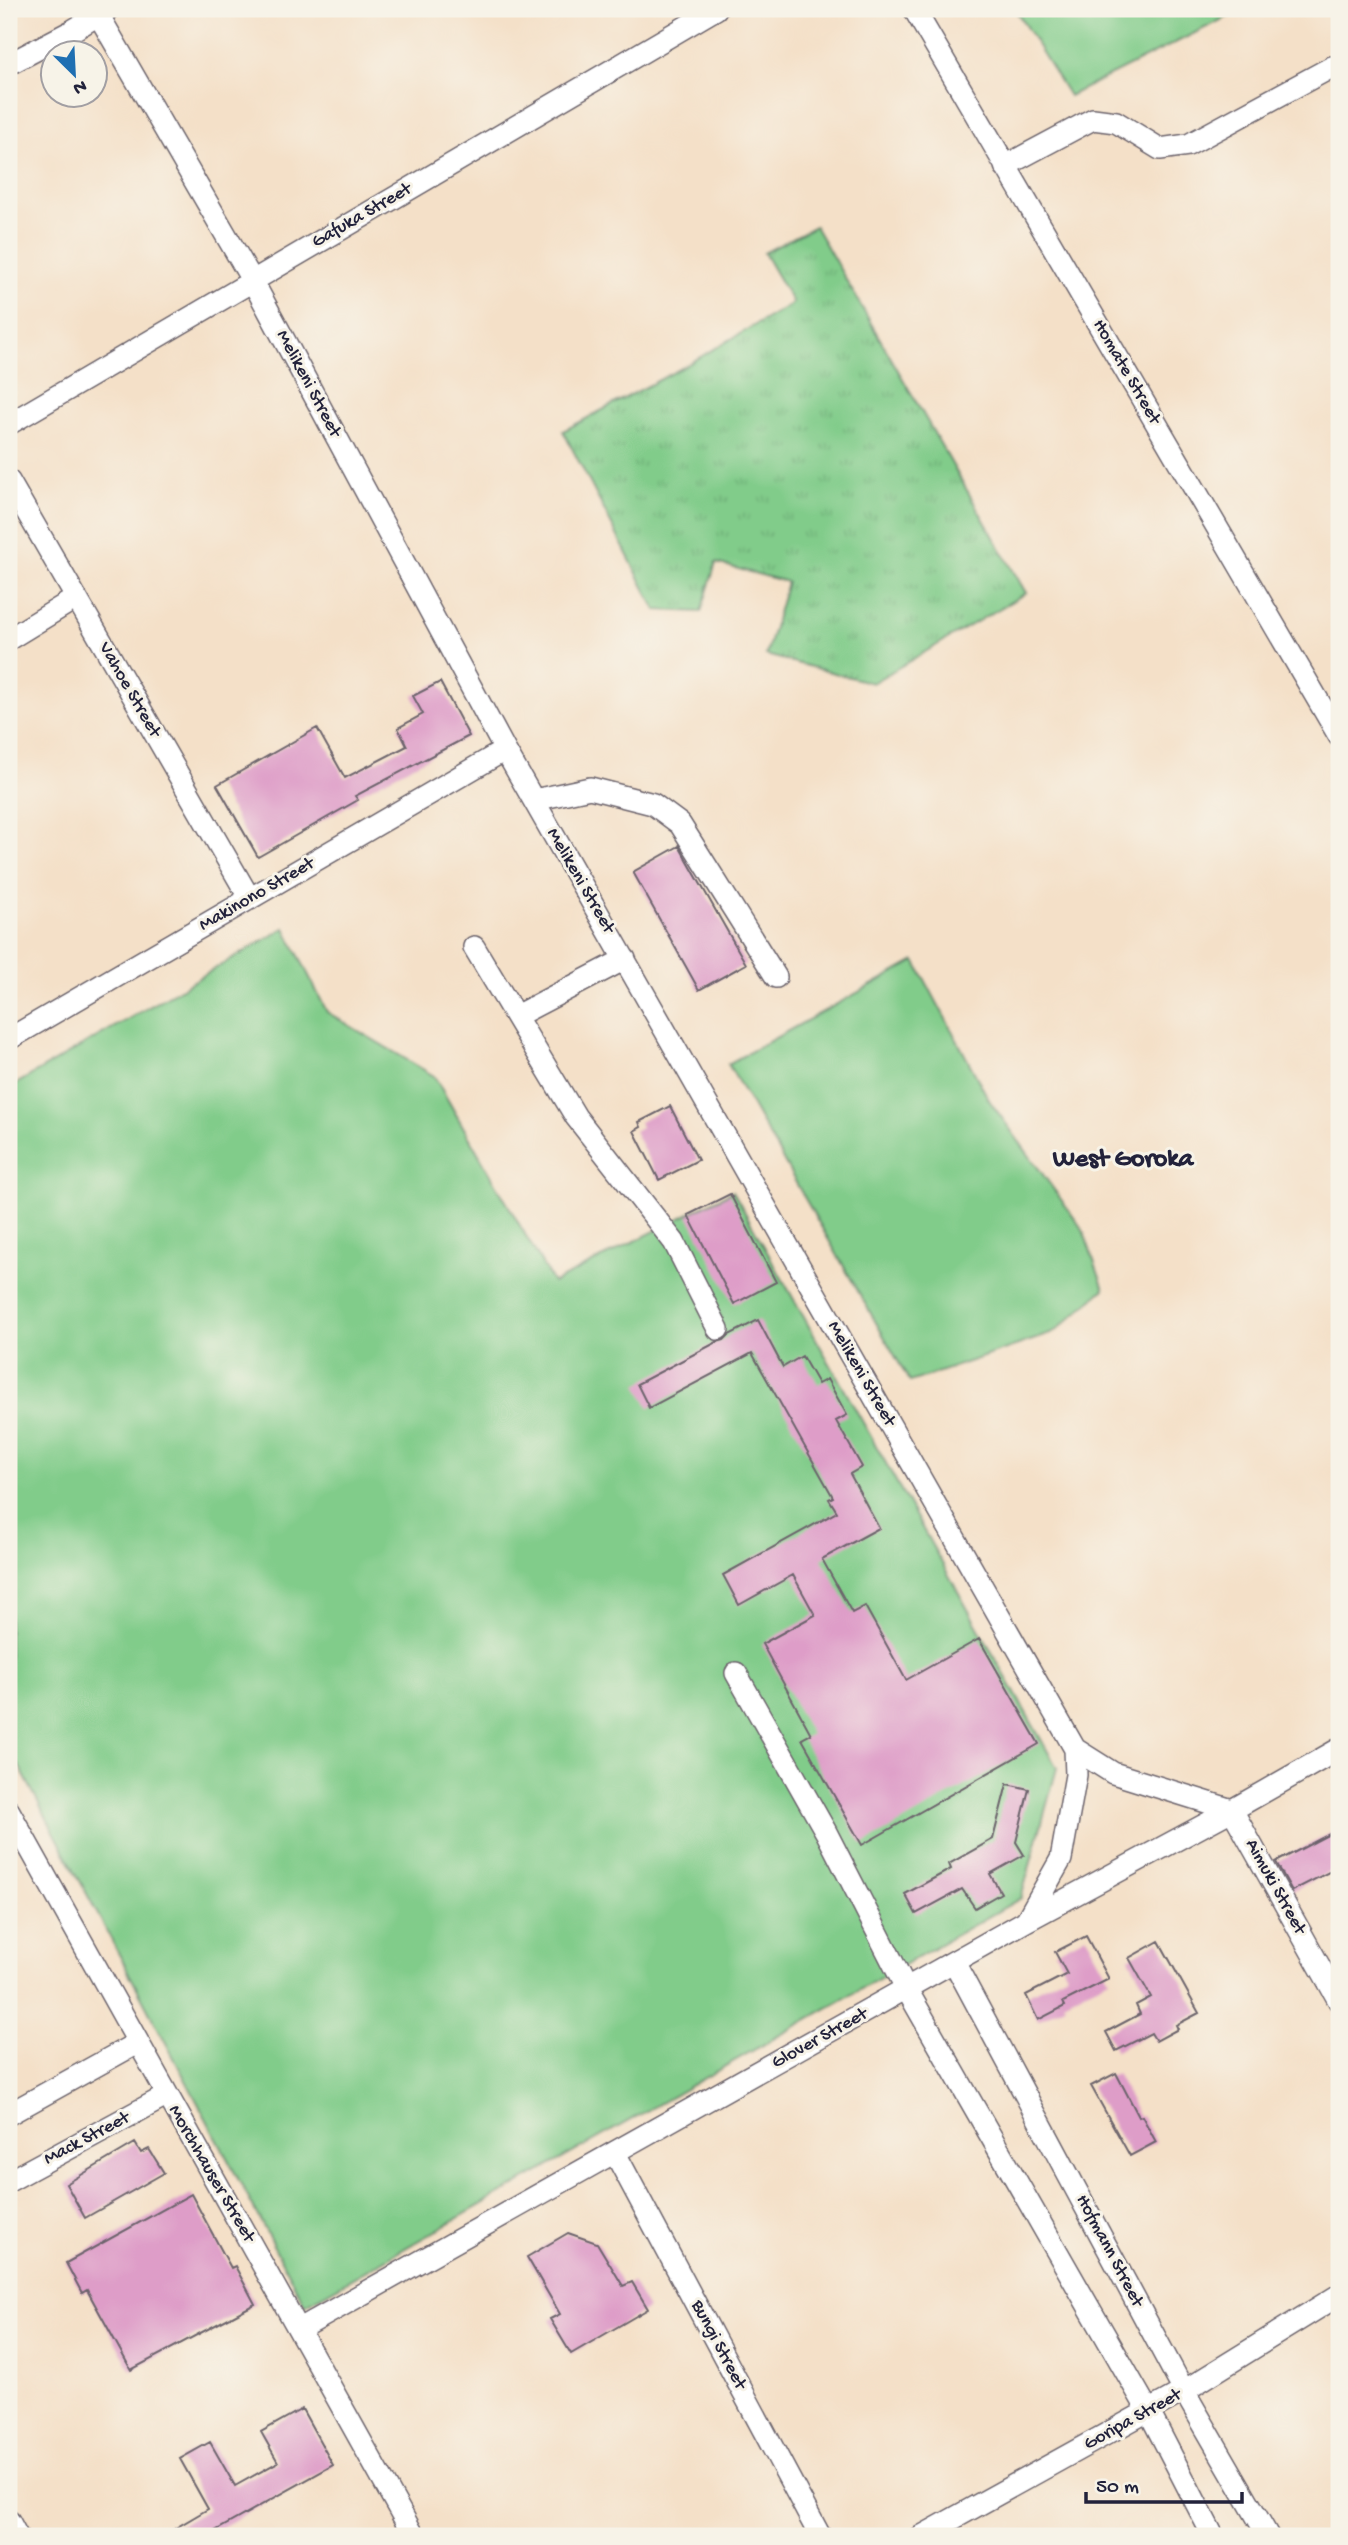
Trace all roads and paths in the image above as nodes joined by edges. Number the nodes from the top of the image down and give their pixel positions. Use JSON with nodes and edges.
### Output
{"nodes":[{"id":1,"x":716,"y":9,"type":"edge"},
{"id":2,"x":914,"y":9,"type":"edge"},
{"id":3,"x":100,"y":11,"type":"edge"},
{"id":4,"x":9,"y":64,"type":"edge"},
{"id":5,"x":1332,"y":67,"type":"dead end"},
{"id":6,"x":1006,"y":166,"type":"junction"},
{"id":7,"x":252,"y":280,"type":"junction"},
{"id":8,"x":9,"y":424,"type":"edge"},
{"id":9,"x":9,"y":481,"type":"edge"},
{"id":10,"x":76,"y":598,"type":"junction"},
{"id":11,"x":9,"y":639,"type":"edge"},
{"id":12,"x":1339,"y":736,"type":"edge"},
{"id":13,"x":505,"y":750,"type":"junction"},
{"id":14,"x":534,"y":800,"type":"junction"},
{"id":15,"x":250,"y":900,"type":"junction"},
{"id":16,"x":474,"y":947,"type":"dead end"},
{"id":17,"x":625,"y":959,"type":"junction"},
{"id":18,"x":776,"y":977,"type":"dead end"},
{"id":19,"x":516,"y":1016,"type":"junction"},
{"id":20,"x":9,"y":1039,"type":"edge"},
{"id":21,"x":719,"y":1329,"type":"dead end"},
{"id":22,"x":736,"y":1673,"type":"dead end"},
{"id":23,"x":1074,"y":1749,"type":"junction"},
{"id":24,"x":1339,"y":1749,"type":"edge"},
{"id":25,"x":1232,"y":1811,"type":"junction"},
{"id":26,"x":12,"y":1824,"type":"edge"},
{"id":27,"x":1026,"y":1921,"type":"junction"},
{"id":28,"x":954,"y":1962,"type":"junction"},
{"id":29,"x":907,"y":1990,"type":"junction"},
{"id":30,"x":1339,"y":2001,"type":"edge"},
{"id":31,"x":137,"y":2043,"type":"junction"},
{"id":32,"x":166,"y":2096,"type":"junction"},
{"id":33,"x":9,"y":2114,"type":"edge"},
{"id":34,"x":615,"y":2153,"type":"junction"},
{"id":35,"x":9,"y":2181,"type":"edge"},
{"id":36,"x":1339,"y":2295,"type":"edge"},
{"id":37,"x":300,"y":2329,"type":"junction"},
{"id":38,"x":1184,"y":2391,"type":"junction"},
{"id":39,"x":1149,"y":2412,"type":"junction"},
{"id":40,"x":9,"y":2521,"type":"edge"},
{"id":41,"x":17,"y":2536,"type":"edge"},
{"id":42,"x":414,"y":2536,"type":"edge"},
{"id":43,"x":820,"y":2536,"type":"edge"},
{"id":44,"x":922,"y":2536,"type":"edge"},
{"id":45,"x":1213,"y":2536,"type":"edge"},
{"id":46,"x":1268,"y":2536,"type":"edge"}],
"edges":[{"from":1,"to":7,"type":"street","name":"Gafuka Street"},
{"from":2,"to":6,"type":"street","name":"Homate Street"},
{"from":3,"to":4,"type":"street"},
{"from":3,"to":7,"type":"street","name":"Melikeni Street"},
{"from":5,"to":6,"type":"street"},
{"from":6,"to":12,"type":"street","name":"Homate Street"},
{"from":7,"to":8,"type":"street","name":"Gafuka Street"},
{"from":7,"to":13,"type":"street","name":"Melikeni Street"},
{"from":9,"to":10,"type":"street","name":"Vahoe Street"},
{"from":10,"to":11,"type":"street"},
{"from":10,"to":15,"type":"street","name":"Vahoe Street"},
{"from":13,"to":14,"type":"street","name":"Melikeni Street"},
{"from":13,"to":15,"type":"street","name":"Makinono Street"},
{"from":14,"to":17,"type":"street","name":"Melikeni Street"},
{"from":14,"to":18,"type":"street"},
{"from":15,"to":20,"type":"street","name":"Makinono Street"},
{"from":16,"to":19,"type":"street"},
{"from":17,"to":19,"type":"street"},
{"from":17,"to":23,"type":"street","name":"Melikeni Street"},
{"from":19,"to":21,"type":"street"},
{"from":22,"to":29,"type":"street"},
{"from":23,"to":25,"type":"street","name":"Melikeni Street"},
{"from":23,"to":27,"type":"street","name":"Melikeni Street"},
{"from":24,"to":25,"type":"street","name":"Glover Street"},
{"from":25,"to":27,"type":"street","name":"Glover Street"},
{"from":25,"to":30,"type":"street","name":"Aimuki Street"},
{"from":26,"to":31,"type":"street","name":"Morchhauser Street"},
{"from":27,"to":28,"type":"street","name":"Glover Street"},
{"from":28,"to":29,"type":"street","name":"Glover Street"},
{"from":28,"to":38,"type":"street","name":"Hofmann Street"},
{"from":29,"to":34,"type":"street","name":"Glover Street"},
{"from":29,"to":39,"type":"street"},
{"from":31,"to":32,"type":"street","name":"Morchhauser Street"},
{"from":31,"to":33,"type":"street"},
{"from":32,"to":35,"type":"street","name":"Mack Street"},
{"from":32,"to":37,"type":"street","name":"Morchhauser Street"},
{"from":34,"to":37,"type":"street","name":"Glover Street"},
{"from":34,"to":43,"type":"street","name":"Bungi Street"},
{"from":36,"to":38,"type":"street","name":"Goripa Street"},
{"from":37,"to":42,"type":"street","name":"Morchhauser Street"},
{"from":38,"to":39,"type":"street","name":"Goripa Street"},
{"from":38,"to":46,"type":"street","name":"Hofmann Street"},
{"from":39,"to":44,"type":"street","name":"Goripa Street"},
{"from":39,"to":45,"type":"street"},
{"from":40,"to":41,"type":"street"}]}
